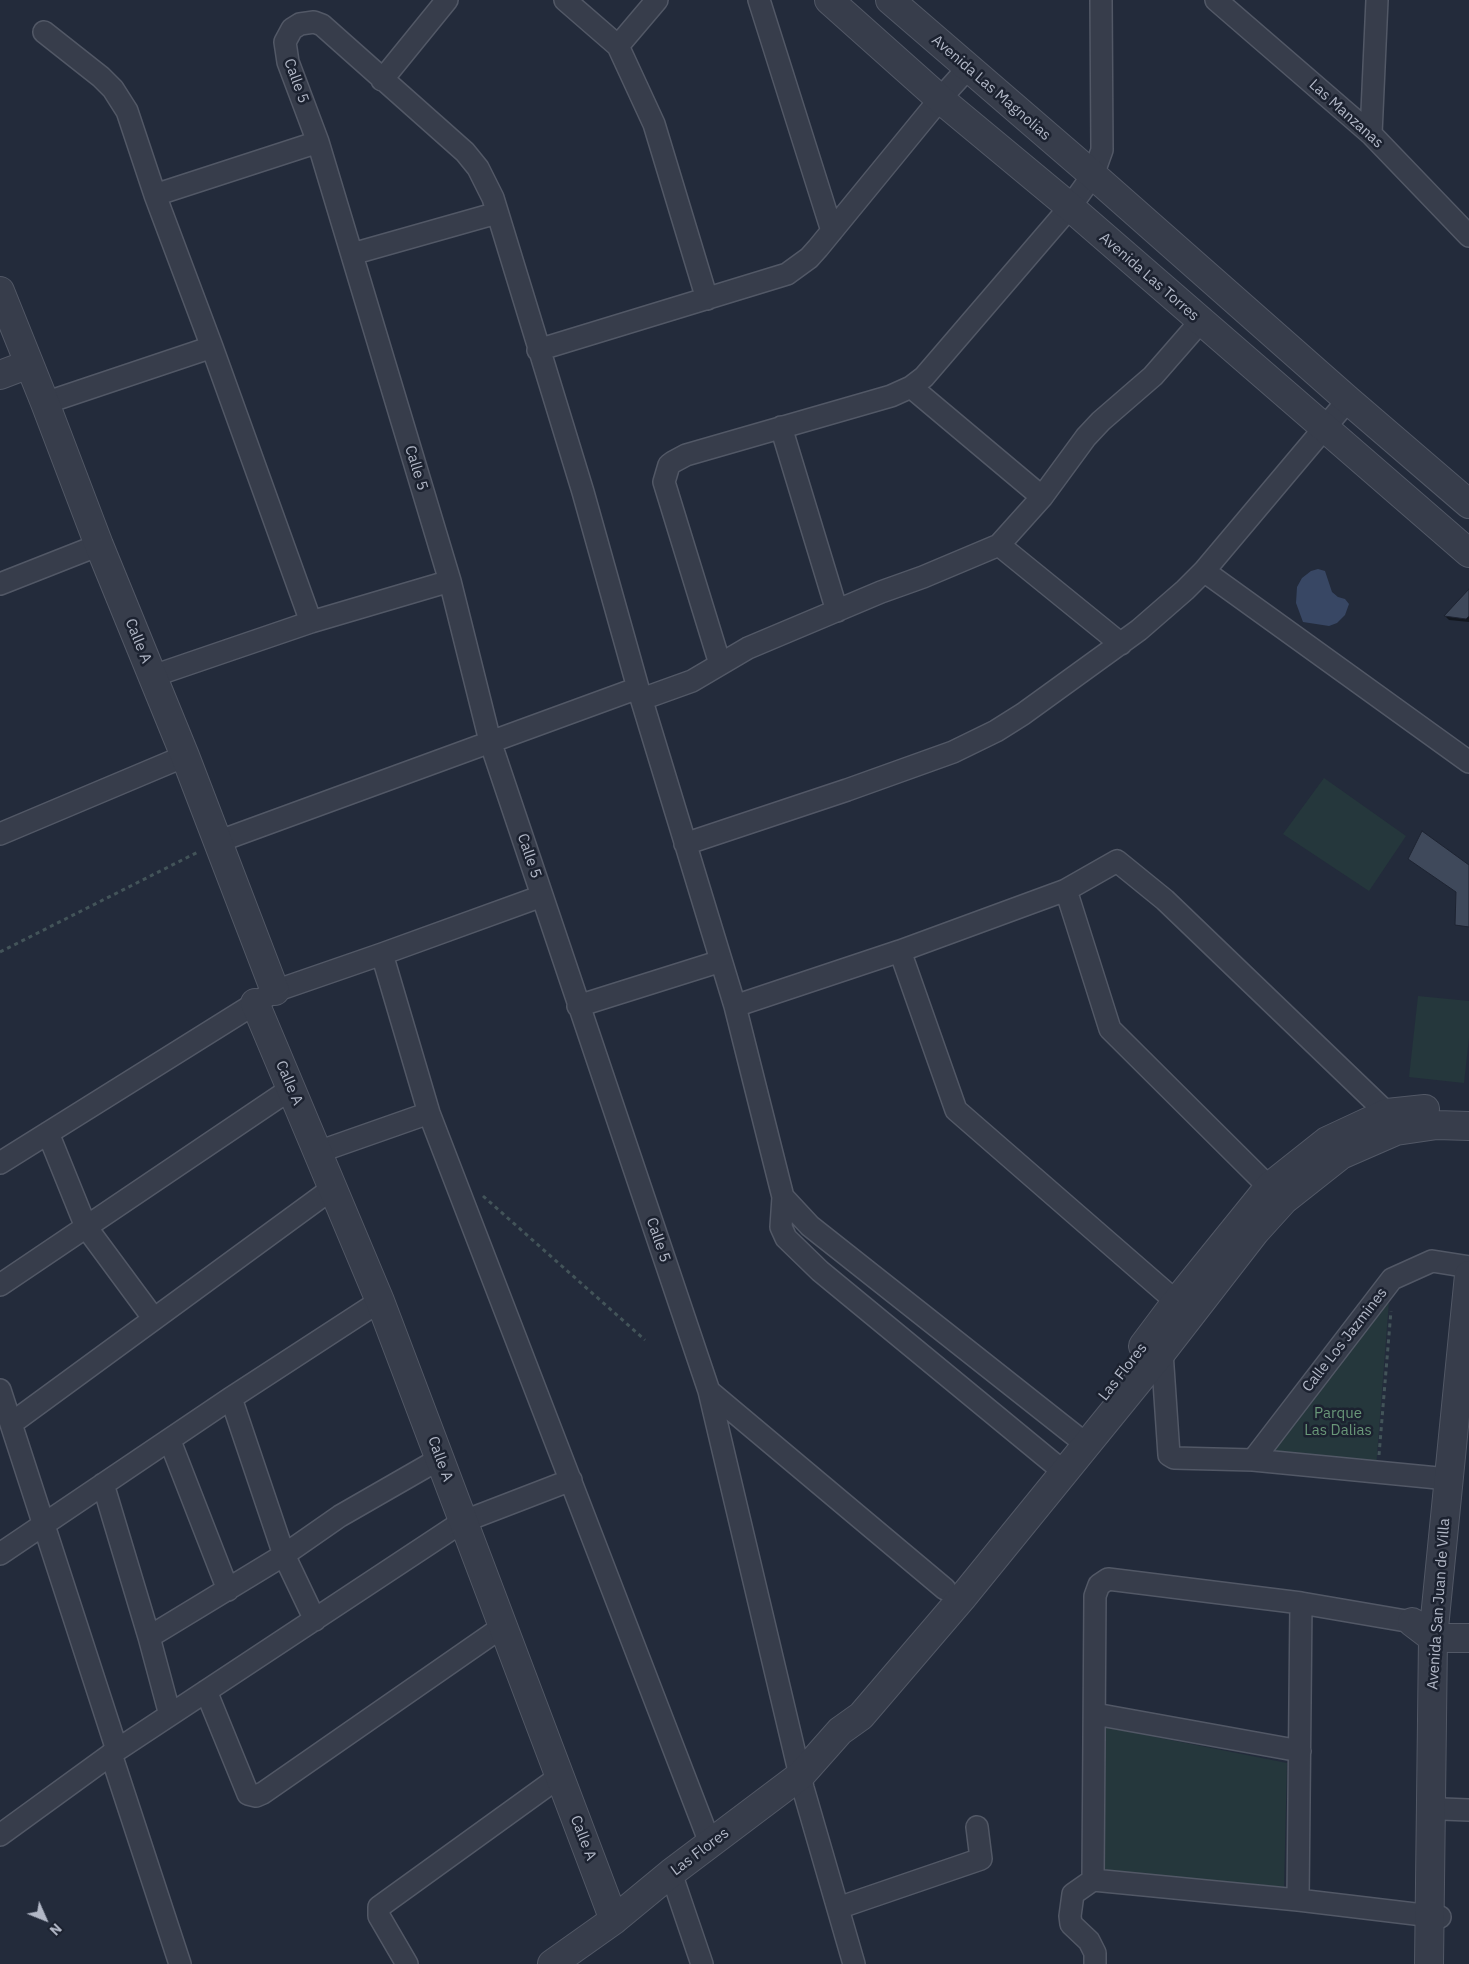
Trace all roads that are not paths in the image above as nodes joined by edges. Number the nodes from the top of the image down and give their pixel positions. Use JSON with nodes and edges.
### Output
{"nodes":[{"id":1,"x":448,"y":0,"type":"edge"},
{"id":2,"x":565,"y":0,"type":"edge"},
{"id":3,"x":657,"y":0,"type":"edge"},
{"id":4,"x":759,"y":0,"type":"edge"},
{"id":5,"x":829,"y":0,"type":"edge"},
{"id":6,"x":890,"y":0,"type":"edge"},
{"id":7,"x":1101,"y":0,"type":"edge"},
{"id":8,"x":1216,"y":0,"type":"edge"},
{"id":9,"x":1376,"y":0,"type":"edge"},
{"id":10,"x":44,"y":32,"type":"dead end"},
{"id":11,"x":618,"y":46,"type":"junction"},
{"id":12,"x":968,"y":68,"type":"junction"},
{"id":13,"x":382,"y":80,"type":"junction"},
{"id":14,"x":940,"y":99,"type":"junction"},
{"id":15,"x":1371,"y":134,"type":"junction"},
{"id":16,"x":318,"y":142,"type":"junction"},
{"id":17,"x":1093,"y":175,"type":"junction"},
{"id":18,"x":155,"y":195,"type":"junction"},
{"id":19,"x":1070,"y":207,"type":"junction"},
{"id":20,"x":498,"y":214,"type":"junction"},
{"id":21,"x":832,"y":231,"type":"junction"},
{"id":22,"x":1469,"y":236,"type":"edge"},
{"id":23,"x":352,"y":254,"type":"junction"},
{"id":24,"x":0,"y":291,"type":"edge"},
{"id":25,"x":707,"y":299,"type":"junction"},
{"id":26,"x":1201,"y":321,"type":"junction"},
{"id":27,"x":212,"y":347,"type":"junction"},
{"id":28,"x":538,"y":350,"type":"junction"},
{"id":29,"x":29,"y":364,"type":"junction"},
{"id":30,"x":0,"y":375,"type":"edge"},
{"id":31,"x":910,"y":387,"type":"junction"},
{"id":32,"x":1348,"y":400,"type":"junction"},
{"id":33,"x":46,"y":403,"type":"junction"},
{"id":34,"x":781,"y":428,"type":"junction"},
{"id":35,"x":1324,"y":430,"type":"junction"},
{"id":36,"x":1042,"y":497,"type":"junction"},
{"id":37,"x":1469,"y":504,"type":"edge"},
{"id":38,"x":999,"y":545,"type":"junction"},
{"id":39,"x":100,"y":546,"type":"junction"},
{"id":40,"x":1469,"y":554,"type":"edge"},
{"id":41,"x":1204,"y":571,"type":"junction"},
{"id":42,"x":450,"y":581,"type":"junction"},
{"id":43,"x":0,"y":584,"type":"edge"},
{"id":44,"x":837,"y":611,"type":"junction"},
{"id":45,"x":311,"y":622,"type":"junction"},
{"id":46,"x":1121,"y":644,"type":"junction"},
{"id":47,"x":720,"y":664,"type":"junction"},
{"id":48,"x":153,"y":676,"type":"junction"},
{"id":49,"x":640,"y":693,"type":"junction"},
{"id":50,"x":490,"y":741,"type":"junction"},
{"id":51,"x":185,"y":756,"type":"junction"},
{"id":52,"x":1469,"y":762,"type":"edge"},
{"id":53,"x":0,"y":834,"type":"edge"},
{"id":54,"x":217,"y":842,"type":"junction"},
{"id":55,"x":685,"y":844,"type":"junction"},
{"id":56,"x":1066,"y":890,"type":"junction"},
{"id":57,"x":542,"y":896,"type":"junction"},
{"id":58,"x":900,"y":951,"type":"junction"},
{"id":59,"x":382,"y":954,"type":"junction"},
{"id":60,"x":721,"y":961,"type":"junction"},
{"id":61,"x":265,"y":997,"type":"junction"},
{"id":62,"x":578,"y":1006,"type":"junction"},
{"id":63,"x":735,"y":1006,"type":"junction"},
{"id":64,"x":292,"y":1088,"type":"junction"},
{"id":65,"x":1469,"y":1112,"type":"edge"},
{"id":66,"x":429,"y":1113,"type":"junction"},
{"id":67,"x":1392,"y":1122,"type":"junction"},
{"id":68,"x":1469,"y":1126,"type":"edge"},
{"id":69,"x":48,"y":1133,"type":"junction"},
{"id":70,"x":318,"y":1152,"type":"junction"},
{"id":71,"x":0,"y":1163,"type":"edge"},
{"id":72,"x":1268,"y":1187,"type":"junction"},
{"id":73,"x":334,"y":1188,"type":"junction"},
{"id":74,"x":782,"y":1197,"type":"junction"},
{"id":75,"x":86,"y":1227,"type":"junction"},
{"id":76,"x":1469,"y":1267,"type":"edge"},
{"id":77,"x":1469,"y":1275,"type":"edge"},
{"id":78,"x":0,"y":1286,"type":"edge"},
{"id":79,"x":380,"y":1302,"type":"junction"},
{"id":80,"x":1184,"y":1308,"type":"junction"},
{"id":81,"x":154,"y":1319,"type":"junction"},
{"id":82,"x":1162,"y":1352,"type":"junction"},
{"id":83,"x":0,"y":1390,"type":"edge"},
{"id":84,"x":709,"y":1391,"type":"junction"},
{"id":85,"x":1469,"y":1394,"type":"edge"},
{"id":86,"x":231,"y":1398,"type":"junction"},
{"id":87,"x":12,"y":1423,"type":"junction"},
{"id":88,"x":170,"y":1440,"type":"junction"},
{"id":89,"x":1080,"y":1440,"type":"junction"},
{"id":90,"x":441,"y":1458,"type":"junction"},
{"id":91,"x":1253,"y":1460,"type":"junction"},
{"id":92,"x":1058,"y":1467,"type":"junction"},
{"id":93,"x":1448,"y":1479,"type":"junction"},
{"id":94,"x":571,"y":1480,"type":"junction"},
{"id":95,"x":103,"y":1484,"type":"junction"},
{"id":96,"x":462,"y":1522,"type":"junction"},
{"id":97,"x":44,"y":1524,"type":"junction"},
{"id":98,"x":0,"y":1554,"type":"edge"},
{"id":99,"x":284,"y":1555,"type":"junction"},
{"id":100,"x":946,"y":1589,"type":"junction"},
{"id":101,"x":228,"y":1590,"type":"junction"},
{"id":102,"x":1301,"y":1603,"type":"junction"},
{"id":103,"x":315,"y":1620,"type":"junction"},
{"id":104,"x":502,"y":1627,"type":"junction"},
{"id":105,"x":1445,"y":1629,"type":"edge"},
{"id":106,"x":149,"y":1637,"type":"junction"},
{"id":107,"x":206,"y":1691,"type":"junction"},
{"id":108,"x":1095,"y":1714,"type":"junction"},
{"id":109,"x":170,"y":1715,"type":"junction"},
{"id":110,"x":840,"y":1731,"type":"junction"},
{"id":111,"x":1300,"y":1750,"type":"junction"},
{"id":112,"x":114,"y":1752,"type":"junction"},
{"id":113,"x":801,"y":1775,"type":"junction"},
{"id":114,"x":560,"y":1777,"type":"junction"},
{"id":115,"x":1442,"y":1809,"type":"junction"},
{"id":116,"x":1469,"y":1810,"type":"edge"},
{"id":117,"x":977,"y":1827,"type":"dead end"},
{"id":118,"x":0,"y":1836,"type":"edge"},
{"id":119,"x":710,"y":1843,"type":"junction"},
{"id":120,"x":672,"y":1873,"type":"junction"},
{"id":121,"x":1093,"y":1880,"type":"junction"},
{"id":122,"x":1298,"y":1900,"type":"junction"},
{"id":123,"x":838,"y":1908,"type":"junction"},
{"id":124,"x":1435,"y":1916,"type":"junction"},
{"id":125,"x":614,"y":1920,"type":"junction"},
{"id":126,"x":180,"y":1964,"type":"edge"},
{"id":127,"x":408,"y":1964,"type":"edge"},
{"id":128,"x":552,"y":1964,"type":"edge"},
{"id":129,"x":702,"y":1964,"type":"edge"},
{"id":130,"x":854,"y":1964,"type":"edge"},
{"id":131,"x":1095,"y":1964,"type":"edge"},
{"id":132,"x":1429,"y":1964,"type":"edge"},
{"id":133,"x":1440,"y":1964,"type":"edge"}],
"edges":[{"from":1,"to":13,"type":"street"},
{"from":2,"to":11,"type":"street"},
{"from":3,"to":11,"type":"street"},
{"from":4,"to":21,"type":"street"},
{"from":5,"to":14,"type":"street","name":"Avenida Las Torres"},
{"from":6,"to":12,"type":"street","name":"Avenida Las Magnolias"},
{"from":7,"to":17,"type":"street"},
{"from":8,"to":15,"type":"street","name":"Las Manzanas"},
{"from":9,"to":15,"type":"street"},
{"from":10,"to":18,"type":"street"},
{"from":11,"to":25,"type":"street"},
{"from":12,"to":14,"type":"street"},
{"from":12,"to":17,"type":"street","name":"Avenida Las Magnolias"},
{"from":13,"to":16,"type":"street","name":"Calle 5"},
{"from":13,"to":20,"type":"street","name":"Calle 5"},
{"from":14,"to":19,"type":"street","name":"Avenida Las Torres"},
{"from":14,"to":21,"type":"street"},
{"from":15,"to":22,"type":"street","name":"Las Manzanas"},
{"from":16,"to":18,"type":"street"},
{"from":16,"to":23,"type":"street","name":"Calle 5"},
{"from":17,"to":19,"type":"street"},
{"from":17,"to":32,"type":"street"},
{"from":18,"to":27,"type":"street"},
{"from":19,"to":26,"type":"street","name":"Avenida Las Torres"},
{"from":19,"to":31,"type":"street"},
{"from":20,"to":23,"type":"street"},
{"from":20,"to":28,"type":"street","name":"Calle 5"},
{"from":21,"to":25,"type":"street"},
{"from":23,"to":42,"type":"street","name":"Calle 5"},
{"from":24,"to":29,"type":"street","name":"Calle A"},
{"from":25,"to":28,"type":"street"},
{"from":26,"to":35,"type":"street","name":"Avenida Las Torres"},
{"from":26,"to":36,"type":"street"},
{"from":27,"to":33,"type":"street"},
{"from":27,"to":45,"type":"street"},
{"from":28,"to":49,"type":"street","name":"Calle 5"},
{"from":29,"to":30,"type":"street"},
{"from":29,"to":33,"type":"street","name":"Calle A"},
{"from":31,"to":34,"type":"street"},
{"from":31,"to":36,"type":"street"},
{"from":32,"to":35,"type":"street"},
{"from":32,"to":37,"type":"street"},
{"from":33,"to":39,"type":"street","name":"Calle A"},
{"from":34,"to":44,"type":"street"},
{"from":34,"to":47,"type":"street"},
{"from":35,"to":40,"type":"street","name":"Avenida Las Torres"},
{"from":35,"to":41,"type":"street"},
{"from":36,"to":38,"type":"street"},
{"from":38,"to":44,"type":"street"},
{"from":38,"to":46,"type":"street"},
{"from":39,"to":43,"type":"street"},
{"from":39,"to":48,"type":"street","name":"Calle A"},
{"from":41,"to":46,"type":"street"},
{"from":41,"to":52,"type":"street"},
{"from":42,"to":45,"type":"street"},
{"from":42,"to":50,"type":"street","name":"Calle 5"},
{"from":44,"to":47,"type":"street"},
{"from":45,"to":48,"type":"street"},
{"from":46,"to":55,"type":"street"},
{"from":47,"to":49,"type":"street"},
{"from":48,"to":51,"type":"street","name":"Calle A"},
{"from":49,"to":50,"type":"street"},
{"from":49,"to":55,"type":"street","name":"Calle 5"},
{"from":50,"to":54,"type":"street"},
{"from":50,"to":57,"type":"street","name":"Calle 5"},
{"from":51,"to":53,"type":"street"},
{"from":51,"to":54,"type":"street","name":"Calle A"},
{"from":54,"to":61,"type":"street","name":"Calle A"},
{"from":55,"to":60,"type":"street","name":"Calle 5"},
{"from":56,"to":58,"type":"street"},
{"from":56,"to":67,"type":"street"},
{"from":56,"to":72,"type":"street"},
{"from":57,"to":59,"type":"street"},
{"from":57,"to":62,"type":"street","name":"Calle 5"},
{"from":58,"to":63,"type":"street"},
{"from":58,"to":80,"type":"street"},
{"from":59,"to":61,"type":"street"},
{"from":59,"to":66,"type":"street"},
{"from":60,"to":62,"type":"street"},
{"from":60,"to":63,"type":"street","name":"Calle 5"},
{"from":61,"to":64,"type":"street","name":"Calle A"},
{"from":61,"to":69,"type":"street"},
{"from":62,"to":84,"type":"street","name":"Calle 5"},
{"from":63,"to":74,"type":"street","name":"Calle 5"},
{"from":64,"to":70,"type":"street","name":"Calle A"},
{"from":64,"to":75,"type":"street"},
{"from":65,"to":67,"type":"street","name":"Las Flores"},
{"from":66,"to":70,"type":"street"},
{"from":66,"to":94,"type":"street"},
{"from":67,"to":68,"type":"street","name":"Las Flores"},
{"from":67,"to":72,"type":"street","name":"Las Flores"},
{"from":67,"to":80,"type":"street","name":"Las Flores"},
{"from":69,"to":71,"type":"street"},
{"from":69,"to":75,"type":"street"},
{"from":70,"to":73,"type":"street","name":"Calle A"},
{"from":72,"to":80,"type":"street","name":"Las Flores"},
{"from":73,"to":79,"type":"street","name":"Calle A"},
{"from":73,"to":81,"type":"street"},
{"from":74,"to":89,"type":"street"},
{"from":74,"to":92,"type":"street"},
{"from":75,"to":78,"type":"street"},
{"from":75,"to":81,"type":"street"},
{"from":76,"to":91,"type":"street","name":"Calle Los Jazmines"},
{"from":77,"to":93,"type":"street","name":"Avenida San Juan de Villa"},
{"from":79,"to":86,"type":"street"},
{"from":79,"to":90,"type":"street","name":"Calle A"},
{"from":80,"to":82,"type":"street","name":"Las Flores"},
{"from":80,"to":89,"type":"street","name":"Las Flores"},
{"from":81,"to":87,"type":"street"},
{"from":82,"to":89,"type":"street","name":"Las Flores"},
{"from":82,"to":91,"type":"street"},
{"from":83,"to":87,"type":"street"},
{"from":84,"to":100,"type":"street"},
{"from":84,"to":113,"type":"street","name":"Calle 5"},
{"from":85,"to":105,"type":"street","name":"Avenida San Juan de Villa"},
{"from":86,"to":88,"type":"street"},
{"from":86,"to":99,"type":"street"},
{"from":87,"to":97,"type":"street"},
{"from":88,"to":95,"type":"street"},
{"from":88,"to":101,"type":"street"},
{"from":89,"to":92,"type":"street","name":"Las Flores"},
{"from":90,"to":96,"type":"street","name":"Calle A"},
{"from":90,"to":99,"type":"street"},
{"from":91,"to":93,"type":"street"},
{"from":92,"to":100,"type":"street","name":"Las Flores"},
{"from":92,"to":110,"type":"street","name":"Las Flores"},
{"from":93,"to":105,"type":"street","name":"Avenida San Juan de Villa"},
{"from":94,"to":96,"type":"street"},
{"from":94,"to":119,"type":"street"},
{"from":95,"to":97,"type":"street"},
{"from":95,"to":106,"type":"street"},
{"from":96,"to":103,"type":"street"},
{"from":96,"to":104,"type":"street","name":"Calle A"},
{"from":97,"to":98,"type":"street"},
{"from":97,"to":112,"type":"street"},
{"from":99,"to":101,"type":"street"},
{"from":99,"to":103,"type":"street"},
{"from":100,"to":110,"type":"street","name":"Las Flores"},
{"from":101,"to":106,"type":"street"},
{"from":102,"to":105,"type":"street"},
{"from":102,"to":108,"type":"street"},
{"from":102,"to":111,"type":"street"},
{"from":103,"to":107,"type":"street"},
{"from":104,"to":107,"type":"street"},
{"from":104,"to":114,"type":"street","name":"Calle A"},
{"from":105,"to":115,"type":"street","name":"Avenida San Juan de Villa"},
{"from":105,"to":124,"type":"street","name":"Avenida San Juan de Villa"},
{"from":106,"to":109,"type":"street"},
{"from":107,"to":109,"type":"street"},
{"from":108,"to":111,"type":"street"},
{"from":108,"to":121,"type":"street"},
{"from":109,"to":112,"type":"street"},
{"from":110,"to":113,"type":"street","name":"Las Flores"},
{"from":111,"to":122,"type":"street"},
{"from":112,"to":118,"type":"street"},
{"from":112,"to":126,"type":"street"},
{"from":113,"to":119,"type":"street","name":"Las Flores"},
{"from":113,"to":123,"type":"street","name":"Calle 5"},
{"from":114,"to":125,"type":"street","name":"Calle A"},
{"from":114,"to":127,"type":"street"},
{"from":115,"to":116,"type":"street"},
{"from":115,"to":124,"type":"street","name":"Avenida San Juan de Villa"},
{"from":117,"to":123,"type":"street"},
{"from":119,"to":120,"type":"street","name":"Las Flores"},
{"from":120,"to":125,"type":"street","name":"Las Flores"},
{"from":120,"to":129,"type":"street"},
{"from":121,"to":122,"type":"street"},
{"from":121,"to":131,"type":"street"},
{"from":122,"to":124,"type":"street"},
{"from":123,"to":130,"type":"street","name":"Calle 5"},
{"from":124,"to":132,"type":"street","name":"Avenida San Juan de Villa"},
{"from":124,"to":133,"type":"street","name":"Avenida San Juan de Villa"},
{"from":125,"to":128,"type":"street","name":"Las Flores"}]}
